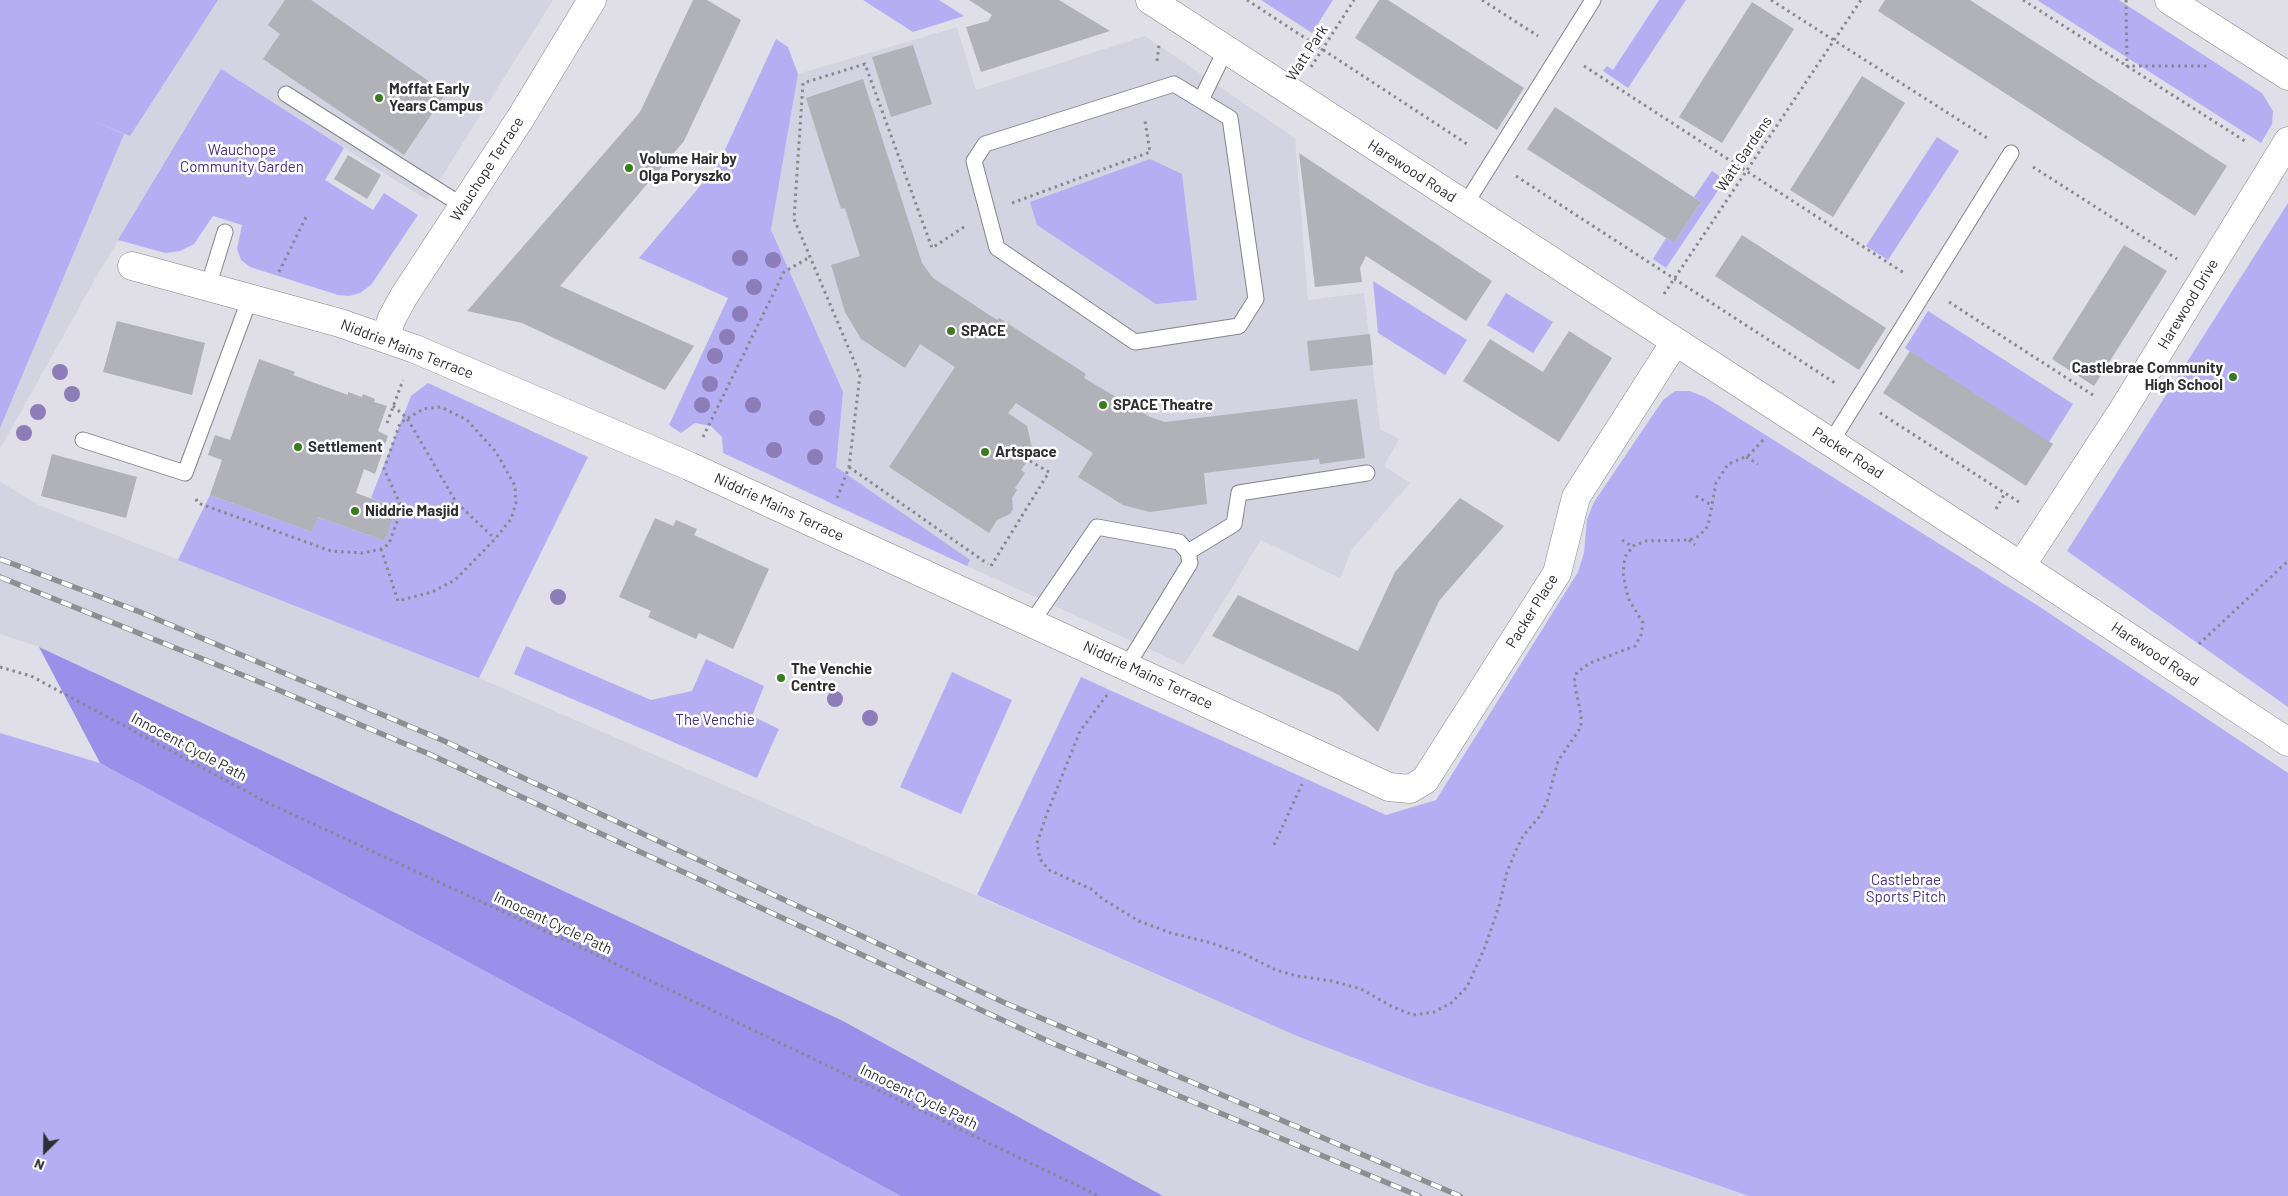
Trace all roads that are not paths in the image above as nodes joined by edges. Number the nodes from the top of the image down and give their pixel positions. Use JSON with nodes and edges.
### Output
{"nodes":[{"id":1,"x":592,"y":0,"type":"edge"},
{"id":2,"x":1593,"y":0,"type":"edge"},
{"id":3,"x":2169,"y":0,"type":"edge"},
{"id":4,"x":1158,"y":5,"type":"edge"},
{"id":5,"x":1226,"y":50,"type":"junction"},
{"id":6,"x":2288,"y":76,"type":"edge"},
{"id":7,"x":286,"y":94,"type":"dead end"},
{"id":8,"x":1201,"y":100,"type":"junction"},
{"id":9,"x":2282,"y":151,"type":"edge"},
{"id":10,"x":2011,"y":153,"type":"dead end"},
{"id":11,"x":1465,"y":205,"type":"junction"},
{"id":12,"x":463,"y":206,"type":"junction"},
{"id":13,"x":225,"y":232,"type":"dead end"},
{"id":14,"x":132,"y":266,"type":"dead end"},
{"id":15,"x":208,"y":287,"type":"junction"},
{"id":16,"x":260,"y":301,"type":"junction"},
{"id":17,"x":385,"y":338,"type":"junction"},
{"id":18,"x":1675,"y":342,"type":"junction"},
{"id":19,"x":83,"y":440,"type":"dead end"},
{"id":20,"x":1831,"y":442,"type":"junction"},
{"id":21,"x":1367,"y":473,"type":"dead end"},
{"id":22,"x":1188,"y":552,"type":"junction"},
{"id":23,"x":2022,"y":566,"type":"junction"},
{"id":24,"x":1032,"y":622,"type":"junction"},
{"id":25,"x":1127,"y":666,"type":"junction"},
{"id":26,"x":2288,"y":742,"type":"edge"},
{"id":27,"x":1410,"y":789,"type":"joint"}],
"edges":[{"from":1,"to":12,"type":"street","name":"Wauchope Terrace"},
{"from":2,"to":11,"type":"lane"},
{"from":3,"to":6,"type":"street"},
{"from":4,"to":5,"type":"street","name":"Harewood Road"},
{"from":5,"to":8,"type":"lane"},
{"from":5,"to":11,"type":"street","name":"Harewood Road"},
{"from":7,"to":12,"type":"lane"},
{"from":8,"to":8,"type":"lane"},
{"from":9,"to":23,"type":"street","name":"Harewood Drive"},
{"from":10,"to":20,"type":"lane"},
{"from":11,"to":18,"type":"street","name":"Harewood Road"},
{"from":12,"to":17,"type":"street","name":"Wauchope Terrace"},
{"from":13,"to":15,"type":"lane"},
{"from":14,"to":15,"type":"street","name":"Niddrie Mains Terrace"},
{"from":15,"to":16,"type":"street","name":"Niddrie Mains Terrace"},
{"from":16,"to":17,"type":"street","name":"Niddrie Mains Terrace"},
{"from":16,"to":19,"type":"lane"},
{"from":17,"to":24,"type":"street","name":"Niddrie Mains Terrace"},
{"from":18,"to":20,"type":"street","name":"Packer Road"},
{"from":18,"to":27,"type":"street","name":"Packer Place"},
{"from":20,"to":23,"type":"street","name":"Packer Road"},
{"from":21,"to":22,"type":"lane"},
{"from":22,"to":24,"type":"lane"},
{"from":22,"to":25,"type":"lane"},
{"from":23,"to":26,"type":"street","name":"Harewood Road"},
{"from":24,"to":25,"type":"street","name":"Niddrie Mains Terrace"},
{"from":25,"to":27,"type":"street","name":"Niddrie Mains Terrace"}]}
